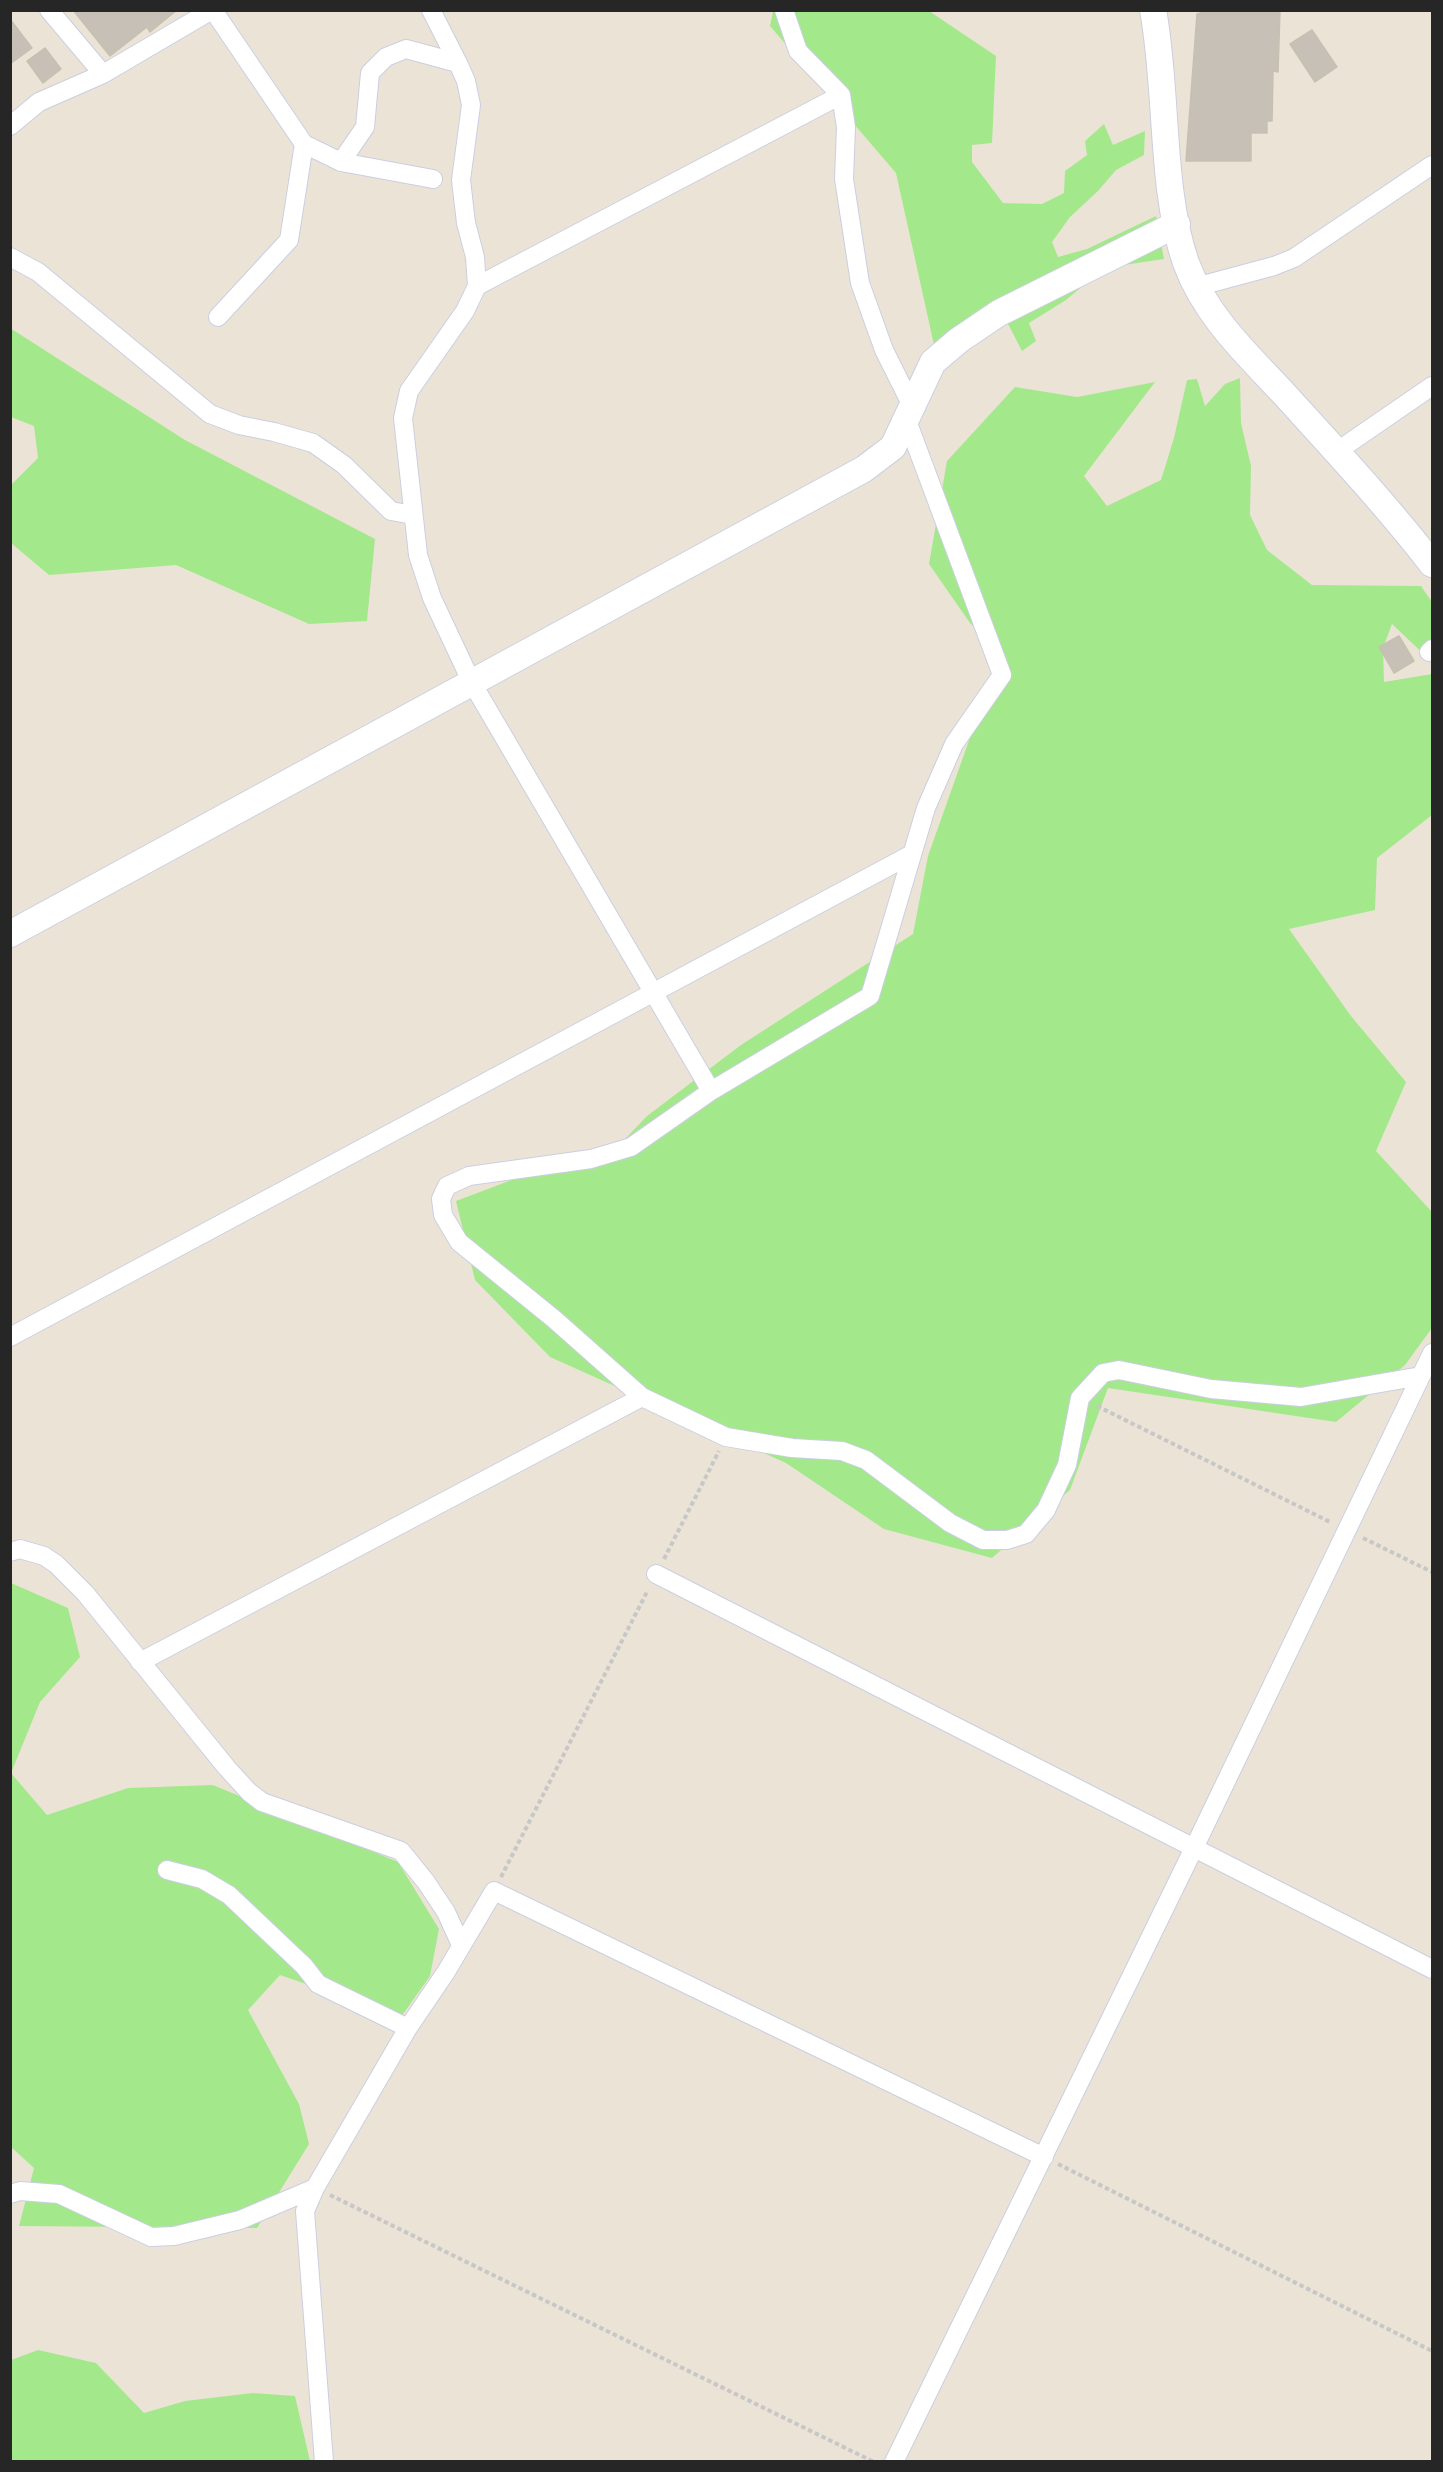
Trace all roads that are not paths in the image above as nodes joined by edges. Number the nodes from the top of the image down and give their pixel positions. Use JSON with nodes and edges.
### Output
{"nodes":[{"id":1,"x":49,"y":10,"type":"edge"},
{"id":2,"x":212,"y":10,"type":"edge"},
{"id":3,"x":430,"y":10,"type":"edge"},
{"id":4,"x":784,"y":10,"type":"edge"},
{"id":5,"x":1156,"y":11,"type":"edge"},
{"id":6,"x":458,"y":63,"type":"junction"},
{"id":7,"x":103,"y":74,"type":"junction"},
{"id":8,"x":841,"y":95,"type":"junction"},
{"id":9,"x":10,"y":126,"type":"edge"},
{"id":10,"x":304,"y":144,"type":"junction"},
{"id":11,"x":341,"y":162,"type":"junction"},
{"id":12,"x":1432,"y":165,"type":"edge"},
{"id":13,"x":433,"y":179,"type":"dead end"},
{"id":14,"x":1177,"y":224,"type":"junction"},
{"id":15,"x":10,"y":257,"type":"edge"},
{"id":16,"x":477,"y":286,"type":"junction"},
{"id":17,"x":1196,"y":287,"type":"junction"},
{"id":18,"x":218,"y":317,"type":"dead end"},
{"id":19,"x":1432,"y":386,"type":"edge"},
{"id":20,"x":909,"y":412,"type":"junction"},
{"id":21,"x":1336,"y":452,"type":"junction"},
{"id":22,"x":413,"y":515,"type":"junction"},
{"id":23,"x":1432,"y":564,"type":"edge"},
{"id":24,"x":471,"y":681,"type":"junction"},
{"id":25,"x":912,"y":854,"type":"junction"},
{"id":26,"x":10,"y":934,"type":"edge"},
{"id":27,"x":653,"y":992,"type":"junction"},
{"id":28,"x":711,"y":1091,"type":"junction"},
{"id":29,"x":10,"y":1337,"type":"edge"},
{"id":30,"x":1432,"y":1353,"type":"edge"},
{"id":31,"x":1421,"y":1376,"type":"junction"},
{"id":32,"x":642,"y":1397,"type":"junction"},
{"id":33,"x":10,"y":1552,"type":"edge"},
{"id":34,"x":656,"y":1574,"type":"road end"},
{"id":35,"x":140,"y":1662,"type":"junction"},
{"id":36,"x":1194,"y":1848,"type":"junction"},
{"id":37,"x":167,"y":1870,"type":"dead end"},
{"id":38,"x":461,"y":1945,"type":"junction"},
{"id":39,"x":1432,"y":1969,"type":"edge"},
{"id":40,"x":408,"y":2028,"type":"junction"},
{"id":41,"x":1044,"y":2157,"type":"junction"},
{"id":42,"x":315,"y":2188,"type":"junction"},
{"id":43,"x":10,"y":2194,"type":"edge"},
{"id":44,"x":324,"y":2462,"type":"edge"},
{"id":45,"x":894,"y":2462,"type":"edge"}],
"edges":[{"from":1,"to":7,"type":"street"},
{"from":2,"to":7,"type":"street"},
{"from":2,"to":10,"type":"street"},
{"from":3,"to":6,"type":"street"},
{"from":4,"to":8,"type":"street"},
{"from":5,"to":14,"type":"street"},
{"from":6,"to":11,"type":"street"},
{"from":6,"to":16,"type":"street"},
{"from":7,"to":9,"type":"street"},
{"from":8,"to":16,"type":"street"},
{"from":8,"to":20,"type":"street"},
{"from":10,"to":11,"type":"street"},
{"from":10,"to":18,"type":"street"},
{"from":11,"to":13,"type":"street"},
{"from":12,"to":17,"type":"street"},
{"from":14,"to":17,"type":"street"},
{"from":14,"to":20,"type":"street"},
{"from":15,"to":22,"type":"street"},
{"from":16,"to":22,"type":"street"},
{"from":17,"to":21,"type":"street"},
{"from":19,"to":21,"type":"street"},
{"from":20,"to":24,"type":"street"},
{"from":20,"to":25,"type":"street"},
{"from":21,"to":23,"type":"street"},
{"from":22,"to":24,"type":"street"},
{"from":24,"to":26,"type":"street"},
{"from":24,"to":27,"type":"street"},
{"from":25,"to":27,"type":"street"},
{"from":25,"to":28,"type":"street"},
{"from":27,"to":28,"type":"street"},
{"from":27,"to":29,"type":"street"},
{"from":28,"to":32,"type":"street"},
{"from":30,"to":31,"type":"street"},
{"from":31,"to":32,"type":"street"},
{"from":31,"to":36,"type":"street"},
{"from":32,"to":35,"type":"street"},
{"from":33,"to":35,"type":"street"},
{"from":34,"to":36,"type":"street"},
{"from":35,"to":38,"type":"street"},
{"from":36,"to":39,"type":"street"},
{"from":36,"to":41,"type":"street"},
{"from":37,"to":40,"type":"street"},
{"from":38,"to":40,"type":"street"},
{"from":38,"to":41,"type":"street"},
{"from":40,"to":42,"type":"street"},
{"from":41,"to":45,"type":"street"},
{"from":42,"to":43,"type":"street"},
{"from":42,"to":44,"type":"street"}]}
